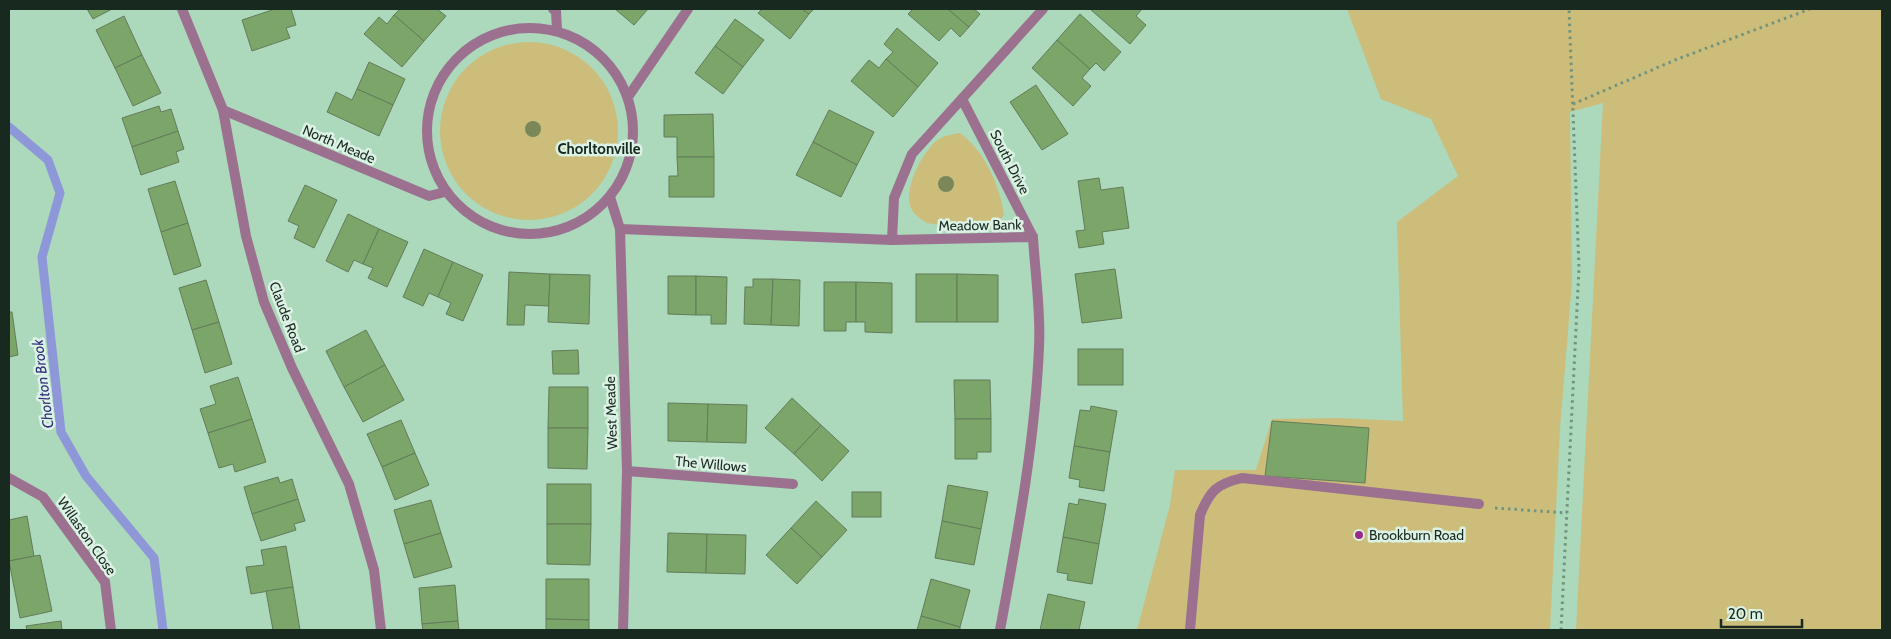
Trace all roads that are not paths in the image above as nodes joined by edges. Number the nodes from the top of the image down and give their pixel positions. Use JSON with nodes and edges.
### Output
{"nodes":[{"id":1,"x":182,"y":9,"type":"edge"},
{"id":2,"x":553,"y":9,"type":"edge"},
{"id":3,"x":688,"y":9,"type":"edge"},
{"id":4,"x":1043,"y":9,"type":"edge"},
{"id":5,"x":557,"y":30,"type":"junction"},
{"id":6,"x":628,"y":97,"type":"junction"},
{"id":7,"x":962,"y":98,"type":"junction"},
{"id":8,"x":223,"y":110,"type":"junction"},
{"id":9,"x":445,"y":192,"type":"junction"},
{"id":10,"x":610,"y":197,"type":"junction"},
{"id":11,"x":620,"y":229,"type":"junction"},
{"id":12,"x":1033,"y":237,"type":"junction"},
{"id":13,"x":892,"y":240,"type":"junction"},
{"id":14,"x":627,"y":470,"type":"junction"},
{"id":15,"x":9,"y":478,"type":"edge"},
{"id":16,"x":792,"y":484,"type":"dead end"},
{"id":17,"x":1479,"y":504,"type":"road end"},
{"id":18,"x":111,"y":630,"type":"edge"},
{"id":19,"x":381,"y":630,"type":"edge"},
{"id":20,"x":624,"y":630,"type":"edge"},
{"id":21,"x":1000,"y":630,"type":"edge"},
{"id":22,"x":1190,"y":630,"type":"edge"}],
"edges":[{"from":1,"to":8,"type":"street","name":"Claude Road"},
{"from":2,"to":5,"type":"street"},
{"from":3,"to":6,"type":"street"},
{"from":4,"to":7,"type":"street"},
{"from":5,"to":6,"type":"street"},
{"from":5,"to":9,"type":"street"},
{"from":6,"to":10,"type":"street"},
{"from":7,"to":12,"type":"street","name":"South Drive"},
{"from":7,"to":13,"type":"street"},
{"from":8,"to":9,"type":"street","name":"North Meade"},
{"from":8,"to":19,"type":"street","name":"Claude Road"},
{"from":9,"to":10,"type":"street"},
{"from":10,"to":11,"type":"street","name":"West Meade"},
{"from":11,"to":13,"type":"street","name":"Meadow Bank"},
{"from":11,"to":14,"type":"street","name":"West Meade"},
{"from":12,"to":13,"type":"street","name":"Meadow Bank"},
{"from":12,"to":21,"type":"street","name":"Meadow Bank"},
{"from":14,"to":16,"type":"street","name":"The Willows"},
{"from":14,"to":20,"type":"street","name":"West Meade"},
{"from":15,"to":18,"type":"street","name":"Willaston Close"},
{"from":17,"to":22,"type":"street"}]}
